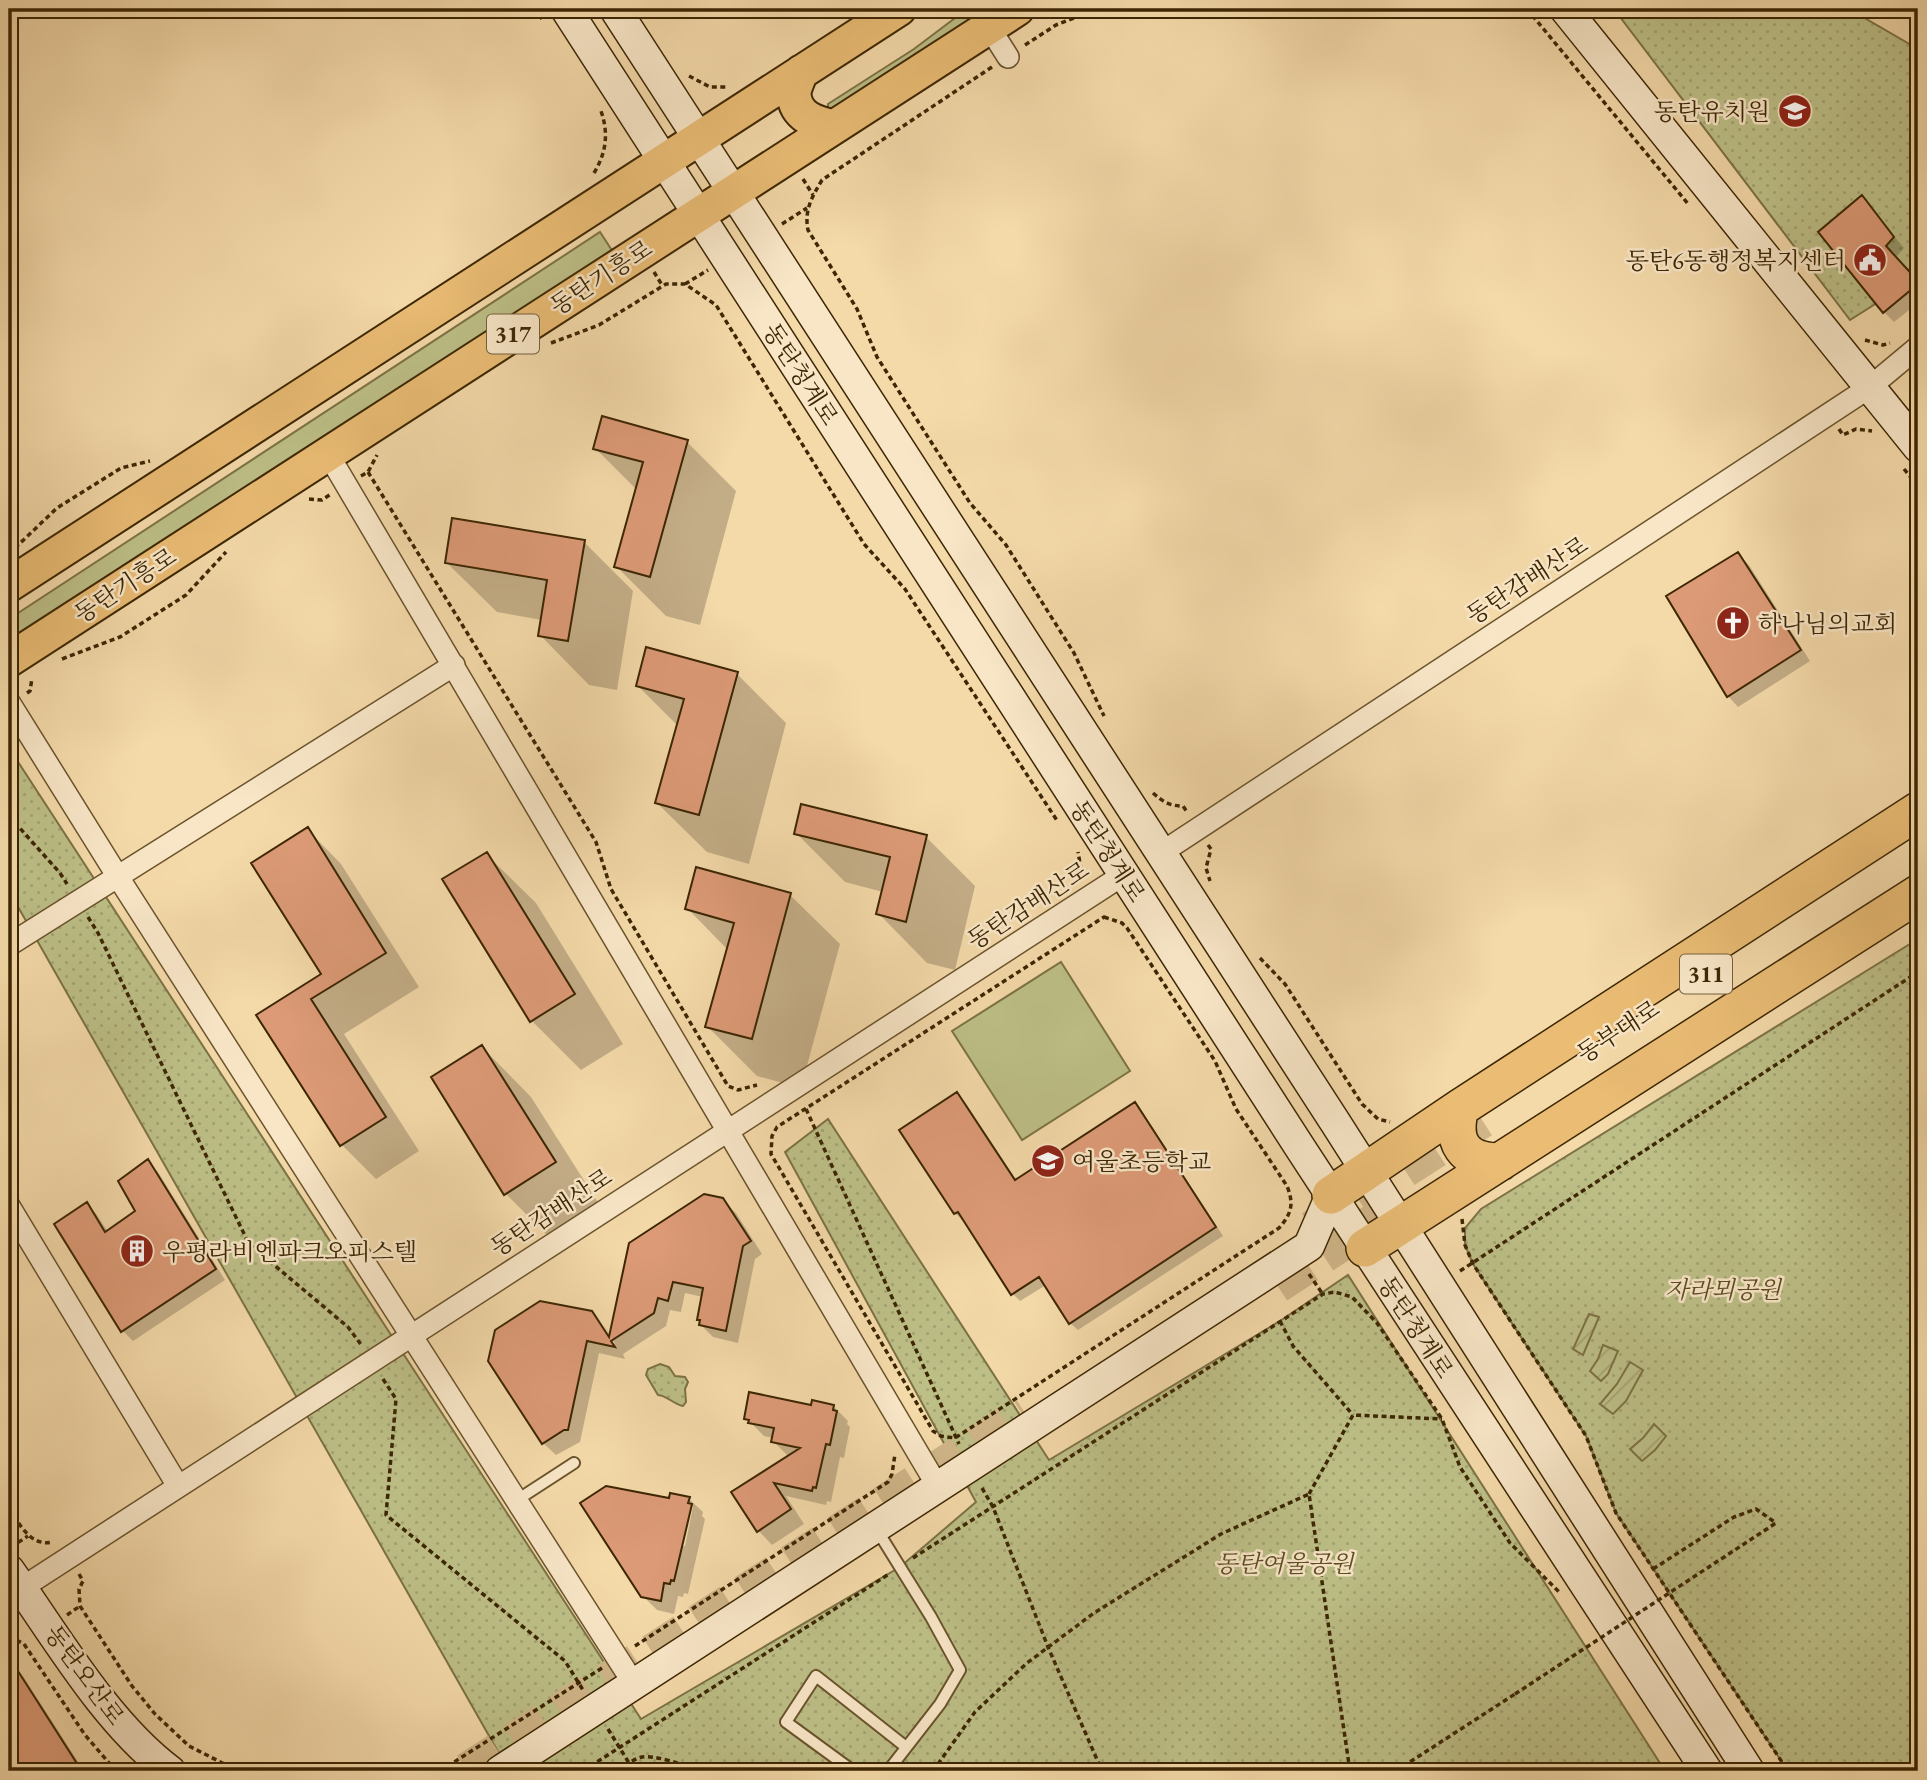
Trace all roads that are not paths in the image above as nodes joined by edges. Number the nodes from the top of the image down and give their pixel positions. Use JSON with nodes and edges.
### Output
{"nodes":[{"id":1,"x":566,"y":9,"type":"edge"},
{"id":2,"x":615,"y":9,"type":"edge"},
{"id":3,"x":899,"y":9,"type":"edge"},
{"id":4,"x":1017,"y":9,"type":"edge"},
{"id":5,"x":1565,"y":9,"type":"edge"},
{"id":6,"x":989,"y":27,"type":"junction"},
{"id":7,"x":1008,"y":57,"type":"road end"},
{"id":8,"x":801,"y":72,"type":"junction"},
{"id":9,"x":834,"y":127,"type":"junction"},
{"id":10,"x":698,"y":138,"type":"junction"},
{"id":11,"x":664,"y":161,"type":"junction"},
{"id":12,"x":733,"y":192,"type":"junction"},
{"id":13,"x":698,"y":215,"type":"junction"},
{"id":14,"x":1918,"y":347,"type":"edge"},
{"id":15,"x":1870,"y":387,"type":"junction"},
{"id":16,"x":328,"y":454,"type":"junction"},
{"id":17,"x":1910,"y":456,"type":"edge"},
{"id":18,"x":9,"y":585,"type":"edge"},
{"id":19,"x":454,"y":665,"type":"junction"},
{"id":20,"x":21,"y":668,"type":"edge"},
{"id":21,"x":9,"y":702,"type":"edge"},
{"id":22,"x":1918,"y":811,"type":"edge"},
{"id":23,"x":1918,"y":835,"type":"edge"},
{"id":24,"x":1161,"y":853,"type":"junction"},
{"id":25,"x":1918,"y":873,"type":"edge"},
{"id":26,"x":1124,"y":874,"type":"junction"},
{"id":27,"x":118,"y":877,"type":"junction"},
{"id":28,"x":1918,"y":894,"type":"edge"},
{"id":29,"x":9,"y":946,"type":"edge"},
{"id":30,"x":727,"y":1129,"type":"junction"},
{"id":31,"x":1491,"y":1129,"type":"junction"},
{"id":32,"x":1367,"y":1172,"type":"junction"},
{"id":33,"x":1331,"y":1195,"type":"junction"},
{"id":34,"x":9,"y":1206,"type":"edge"},
{"id":35,"x":1401,"y":1225,"type":"junction"},
{"id":36,"x":1309,"y":1246,"type":"junction"},
{"id":37,"x":1365,"y":1248,"type":"junction"},
{"id":38,"x":412,"y":1334,"type":"junction"},
{"id":39,"x":574,"y":1463,"type":"dead end"},
{"id":40,"x":177,"y":1486,"type":"junction"},
{"id":41,"x":938,"y":1487,"type":"junction"},
{"id":42,"x":517,"y":1500,"type":"junction"},
{"id":43,"x":875,"y":1528,"type":"junction"},
{"id":44,"x":13,"y":1584,"type":"edge"},
{"id":45,"x":634,"y":1684,"type":"junction"},
{"id":46,"x":906,"y":1747,"type":"junction"},
{"id":47,"x":170,"y":1771,"type":"edge"},
{"id":48,"x":500,"y":1771,"type":"edge"},
{"id":49,"x":853,"y":1771,"type":"edge"},
{"id":50,"x":888,"y":1771,"type":"edge"},
{"id":51,"x":1707,"y":1771,"type":"edge"},
{"id":52,"x":1749,"y":1771,"type":"edge"}],
"edges":[{"from":1,"to":11,"type":"street","name":"동탄청계로"},
{"from":2,"to":10,"type":"street","name":"동탄청계로"},
{"from":3,"to":8,"type":"main road","number":"317"},
{"from":4,"to":6,"type":"main road","name":"동탄기흥로","number":"317"},
{"from":5,"to":15,"type":"street"},
{"from":6,"to":7,"type":"street"},
{"from":6,"to":9,"type":"main road","name":"동탄기흥로","number":"317"},
{"from":8,"to":9,"type":"main road"},
{"from":8,"to":10,"type":"main road","number":"317"},
{"from":9,"to":12,"type":"main road","name":"동탄기흥로","number":"317"},
{"from":10,"to":11,"type":"main road","number":"317"},
{"from":10,"to":12,"type":"street","name":"동탄청계로"},
{"from":11,"to":13,"type":"street","name":"동탄청계로"},
{"from":11,"to":18,"type":"main road","number":"317"},
{"from":12,"to":13,"type":"main road","name":"동탄기흥로","number":"317"},
{"from":12,"to":24,"type":"street","name":"동탄청계로"},
{"from":13,"to":16,"type":"main road","name":"동탄기흥로","number":"317"},
{"from":13,"to":26,"type":"street","name":"동탄청계로"},
{"from":14,"to":15,"type":"street","name":"동탄감배산로"},
{"from":15,"to":17,"type":"street"},
{"from":15,"to":24,"type":"street","name":"동탄감배산로"},
{"from":16,"to":19,"type":"street"},
{"from":16,"to":20,"type":"main road","name":"동탄기흥로","number":"317"},
{"from":19,"to":27,"type":"street"},
{"from":19,"to":30,"type":"street"},
{"from":21,"to":27,"type":"street"},
{"from":22,"to":31,"type":"highway"},
{"from":23,"to":31,"type":"highway","name":"동부대로","number":"311"},
{"from":24,"to":32,"type":"street","name":"동탄청계로"},
{"from":25,"to":31,"type":"highway","name":"동부대로","number":"311"},
{"from":26,"to":30,"type":"street","name":"동탄감배산로"},
{"from":26,"to":33,"type":"street","name":"동탄청계로"},
{"from":27,"to":29,"type":"street"},
{"from":27,"to":38,"type":"street"},
{"from":28,"to":31,"type":"highway"},
{"from":30,"to":38,"type":"street","name":"동탄감배산로"},
{"from":30,"to":41,"type":"street"},
{"from":31,"to":32,"type":"highway"},
{"from":31,"to":35,"type":"highway"},
{"from":32,"to":33,"type":"highway"},
{"from":32,"to":35,"type":"street","name":"동탄청계로"},
{"from":33,"to":36,"type":"street"},
{"from":33,"to":37,"type":"street","name":"동탄청계로"},
{"from":34,"to":40,"type":"street"},
{"from":35,"to":37,"type":"highway"},
{"from":35,"to":52,"type":"street","name":"동탄청계로"},
{"from":36,"to":37,"type":"street"},
{"from":36,"to":41,"type":"street"},
{"from":37,"to":51,"type":"street","name":"동탄청계로"},
{"from":38,"to":40,"type":"street","name":"동탄감배산로"},
{"from":38,"to":42,"type":"street"},
{"from":39,"to":42,"type":"lane"},
{"from":40,"to":44,"type":"street","name":"동탄감배산로"},
{"from":41,"to":43,"type":"street"},
{"from":42,"to":45,"type":"street"},
{"from":43,"to":45,"type":"street"},
{"from":43,"to":46,"type":"lane"},
{"from":44,"to":47,"type":"street","name":"동탄오산로"},
{"from":45,"to":48,"type":"street"},
{"from":46,"to":49,"type":"lane"},
{"from":46,"to":50,"type":"lane"}]}
